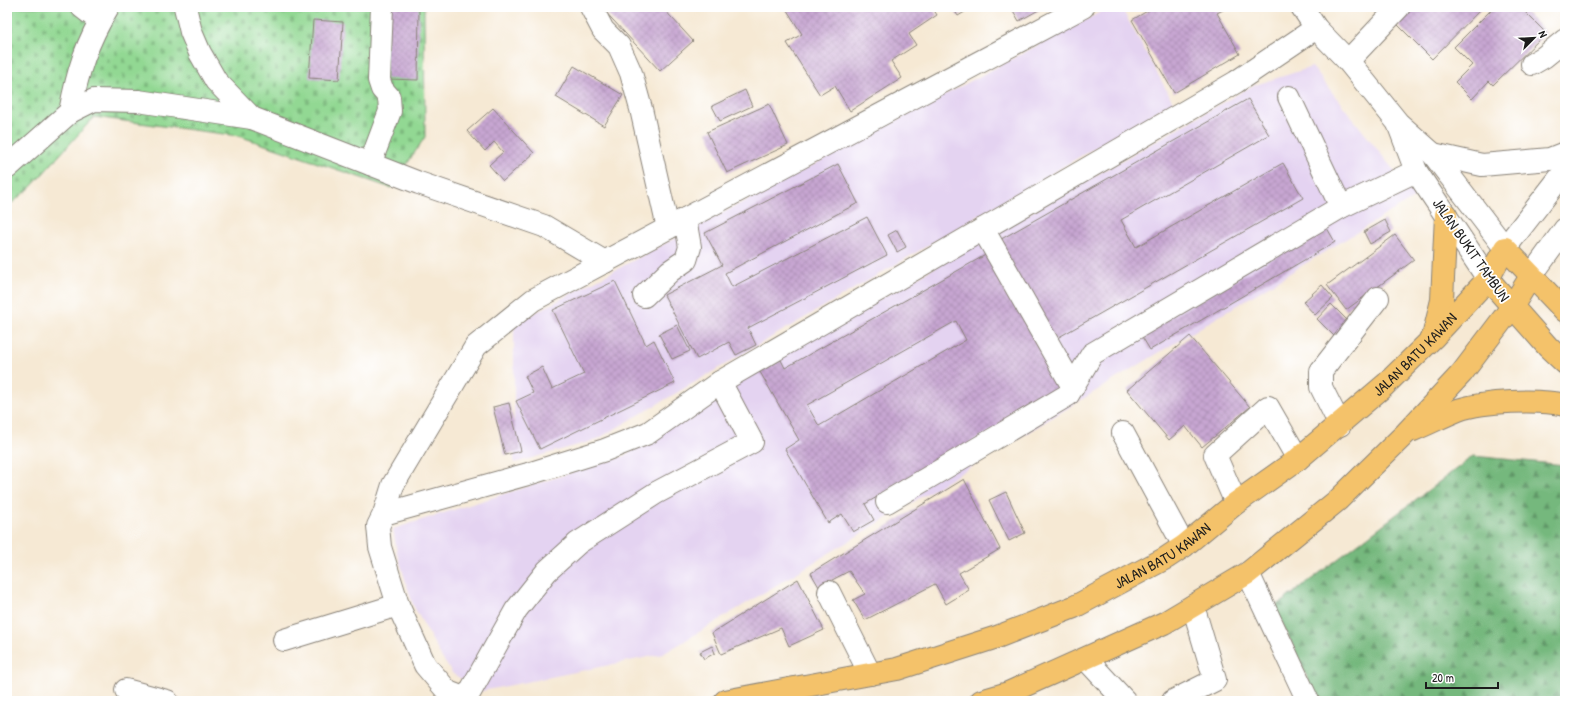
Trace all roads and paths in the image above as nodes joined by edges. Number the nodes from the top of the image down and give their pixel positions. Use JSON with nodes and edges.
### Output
{"nodes":[{"id":1,"x":82,"y":7,"type":"edge"},
{"id":2,"x":186,"y":7,"type":"edge"},
{"id":3,"x":382,"y":7,"type":"edge"},
{"id":4,"x":591,"y":7,"type":"edge"},
{"id":5,"x":1083,"y":7,"type":"edge"},
{"id":6,"x":1302,"y":7,"type":"edge"},
{"id":7,"x":1399,"y":7,"type":"edge"},
{"id":8,"x":104,"y":14,"type":"edge"},
{"id":9,"x":1316,"y":28,"type":"junction"},
{"id":10,"x":1565,"y":40,"type":"edge"},
{"id":11,"x":1348,"y":61,"type":"junction"},
{"id":12,"x":1532,"y":64,"type":"dead end"},
{"id":13,"x":1289,"y":97,"type":"dead end"},
{"id":14,"x":70,"y":112,"type":"junction"},
{"id":15,"x":252,"y":118,"type":"junction"},
{"id":16,"x":1398,"y":123,"type":"junction"},
{"id":17,"x":1433,"y":154,"type":"junction"},
{"id":18,"x":1565,"y":154,"type":"edge"},
{"id":19,"x":370,"y":164,"type":"junction"},
{"id":20,"x":7,"y":168,"type":"edge"},
{"id":21,"x":1565,"y":171,"type":"edge"},
{"id":22,"x":1416,"y":172,"type":"junction"},
{"id":23,"x":1341,"y":207,"type":"junction"},
{"id":24,"x":1446,"y":215,"type":"junction"},
{"id":25,"x":676,"y":224,"type":"junction"},
{"id":26,"x":983,"y":229,"type":"junction"},
{"id":27,"x":1565,"y":229,"type":"edge"},
{"id":28,"x":1505,"y":248,"type":"junction"},
{"id":29,"x":605,"y":262,"type":"junction"},
{"id":30,"x":1531,"y":276,"type":"junction"},
{"id":31,"x":1488,"y":278,"type":"junction"},
{"id":32,"x":644,"y":296,"type":"dead end"},
{"id":33,"x":1378,"y":298,"type":"dead end"},
{"id":34,"x":1512,"y":307,"type":"junction"},
{"id":35,"x":1565,"y":311,"type":"edge"},
{"id":36,"x":1433,"y":338,"type":"junction"},
{"id":37,"x":1565,"y":363,"type":"edge"},
{"id":38,"x":720,"y":382,"type":"junction"},
{"id":39,"x":1073,"y":387,"type":"junction"},
{"id":40,"x":1565,"y":405,"type":"edge"},
{"id":41,"x":1340,"y":425,"type":"junction"},
{"id":42,"x":1123,"y":433,"type":"dead end"},
{"id":43,"x":1406,"y":433,"type":"junction"},
{"id":44,"x":1298,"y":460,"type":"junction"},
{"id":45,"x":887,"y":502,"type":"dead end"},
{"id":46,"x":1236,"y":503,"type":"junction"},
{"id":47,"x":384,"y":514,"type":"junction"},
{"id":48,"x":1184,"y":546,"type":"junction"},
{"id":49,"x":1248,"y":573,"type":"junction"},
{"id":50,"x":829,"y":592,"type":"dead end"},
{"id":51,"x":398,"y":605,"type":"junction"},
{"id":52,"x":1193,"y":606,"type":"junction"},
{"id":53,"x":284,"y":640,"type":"dead end"},
{"id":54,"x":1086,"y":659,"type":"junction"},
{"id":55,"x":870,"y":674,"type":"junction"},
{"id":56,"x":126,"y":690,"type":"dead end"},
{"id":57,"x":467,"y":700,"type":"edge"},
{"id":58,"x":167,"y":701,"type":"edge"},
{"id":59,"x":725,"y":701,"type":"edge"},
{"id":60,"x":981,"y":701,"type":"edge"},
{"id":61,"x":1125,"y":701,"type":"edge"},
{"id":62,"x":1174,"y":701,"type":"edge"},
{"id":63,"x":1308,"y":701,"type":"edge"}],
"edges":[{"from":1,"to":8,"type":"street"},
{"from":2,"to":15,"type":"street"},
{"from":3,"to":19,"type":"street"},
{"from":4,"to":25,"type":"street"},
{"from":5,"to":25,"type":"street"},
{"from":6,"to":9,"type":"street","name":"JALAN BUKIT TAMBUN"},
{"from":7,"to":11,"type":"street"},
{"from":8,"to":14,"type":"street"},
{"from":9,"to":11,"type":"street","name":"JALAN BUKIT TAMBUN"},
{"from":9,"to":26,"type":"street"},
{"from":10,"to":12,"type":"street"},
{"from":11,"to":16,"type":"street","name":"JALAN BUKIT TAMBUN"},
{"from":13,"to":23,"type":"street"},
{"from":14,"to":15,"type":"street"},
{"from":14,"to":20,"type":"street"},
{"from":15,"to":19,"type":"street"},
{"from":16,"to":17,"type":"street","name":"JALAN BUKIT TAMBUN"},
{"from":16,"to":22,"type":"street","name":"JALAN BUKIT TAMBUN"},
{"from":17,"to":18,"type":"street"},
{"from":17,"to":28,"type":"street","name":"JALAN BUKIT TAMBUN"},
{"from":19,"to":29,"type":"street"},
{"from":21,"to":28,"type":"street"},
{"from":22,"to":23,"type":"street"},
{"from":22,"to":24,"type":"street","name":"JALAN BUKIT TAMBUN"},
{"from":23,"to":39,"type":"street"},
{"from":24,"to":31,"type":"street","name":"JALAN BUKIT TAMBUN"},
{"from":24,"to":36,"type":"main road"},
{"from":25,"to":29,"type":"street"},
{"from":25,"to":32,"type":"street"},
{"from":26,"to":38,"type":"street"},
{"from":26,"to":39,"type":"street"},
{"from":27,"to":30,"type":"street"},
{"from":28,"to":30,"type":"main road","name":"JALAN BUKIT TAMBUN"},
{"from":28,"to":31,"type":"main road","name":"JALAN BATU KAWAN"},
{"from":29,"to":47,"type":"street"},
{"from":30,"to":34,"type":"main road"},
{"from":30,"to":35,"type":"main road","name":"JALAN BUKIT TAMBUN"},
{"from":31,"to":34,"type":"main road","name":"JALAN BUKIT TAMBUN"},
{"from":31,"to":36,"type":"main road","name":"JALAN BATU KAWAN"},
{"from":33,"to":41,"type":"street"},
{"from":34,"to":37,"type":"main road","name":"JALAN BUKIT TAMBUN"},
{"from":34,"to":43,"type":"main road"},
{"from":36,"to":41,"type":"main road","name":"JALAN BATU KAWAN"},
{"from":38,"to":47,"type":"street"},
{"from":38,"to":57,"type":"street"},
{"from":39,"to":45,"type":"street"},
{"from":40,"to":43,"type":"main road"},
{"from":41,"to":44,"type":"main road","name":"JALAN BATU KAWAN"},
{"from":42,"to":48,"type":"street"},
{"from":43,"to":49,"type":"main road"},
{"from":44,"to":46,"type":"main road","name":"JALAN BATU KAWAN"},
{"from":44,"to":46,"type":"street"},
{"from":46,"to":48,"type":"main road","name":"JALAN BATU KAWAN"},
{"from":47,"to":51,"type":"street"},
{"from":48,"to":55,"type":"main road","name":"JALAN BATU KAWAN"},
{"from":49,"to":52,"type":"main road"},
{"from":49,"to":63,"type":"street"},
{"from":50,"to":55,"type":"street"},
{"from":51,"to":53,"type":"street"},
{"from":51,"to":57,"type":"street"},
{"from":52,"to":54,"type":"main road"},
{"from":52,"to":62,"type":"street"},
{"from":54,"to":60,"type":"main road"},
{"from":54,"to":61,"type":"street"},
{"from":55,"to":59,"type":"main road","name":"JALAN BATU KAWAN"},
{"from":56,"to":58,"type":"street"}]}
